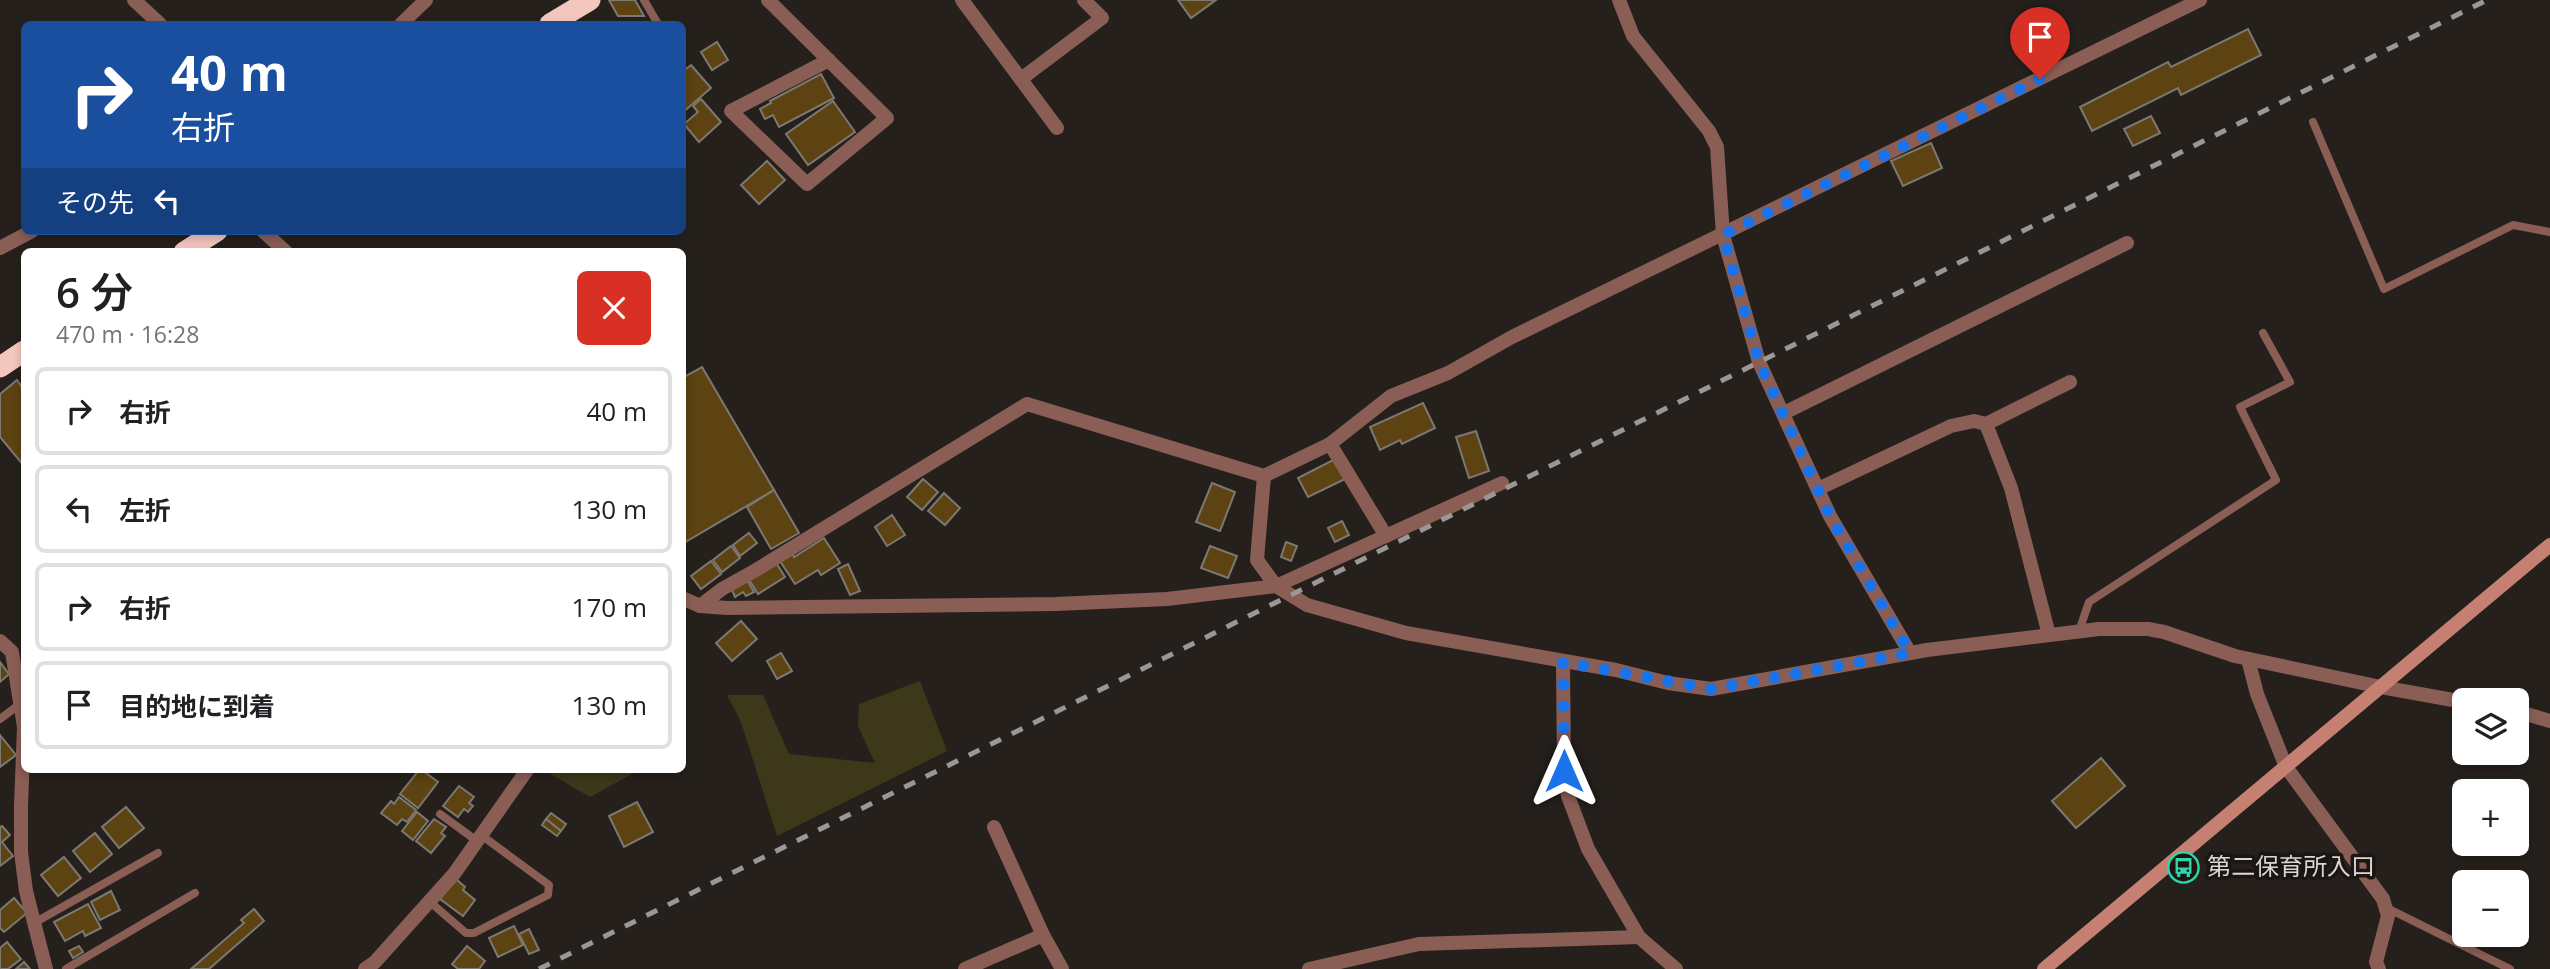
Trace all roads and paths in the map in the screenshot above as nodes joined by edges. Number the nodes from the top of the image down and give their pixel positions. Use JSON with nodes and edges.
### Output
{"nodes":[{"id":1,"x":134,"y":0,"type":"edge"},
{"id":2,"x":426,"y":0,"type":"edge"},
{"id":3,"x":590,"y":0,"type":"edge"},
{"id":4,"x":644,"y":0,"type":"edge"},
{"id":5,"x":962,"y":0,"type":"edge"},
{"id":6,"x":1084,"y":0,"type":"edge"},
{"id":7,"x":1619,"y":0,"type":"edge"},
{"id":8,"x":2200,"y":0,"type":"edge"},
{"id":9,"x":774,"y":2,"type":"edge"},
{"id":10,"x":157,"y":21,"type":"edge"},
{"id":11,"x":404,"y":21,"type":"edge"},
{"id":12,"x":555,"y":21,"type":"edge"},
{"id":13,"x":655,"y":21,"type":"edge"},
{"id":14,"x":829,"y":60,"type":"junction"},
{"id":15,"x":1021,"y":79,"type":"junction"},
{"id":16,"x":2314,"y":122,"type":"dead end"},
{"id":17,"x":1057,"y":128,"type":"dead end"},
{"id":18,"x":2550,"y":232,"type":"edge"},
{"id":19,"x":24,"y":235,"type":"edge"},
{"id":20,"x":211,"y":235,"type":"edge"},
{"id":21,"x":267,"y":235,"type":"edge"},
{"id":22,"x":1723,"y":235,"type":"junction"},
{"id":23,"x":2127,"y":243,"type":"dead end"},
{"id":24,"x":0,"y":248,"type":"edge"},
{"id":25,"x":190,"y":248,"type":"edge"},
{"id":26,"x":282,"y":248,"type":"edge"},
{"id":27,"x":2263,"y":333,"type":"dead end"},
{"id":28,"x":21,"y":353,"type":"edge"},
{"id":29,"x":0,"y":367,"type":"edge"},
{"id":30,"x":2070,"y":382,"type":"dead end"},
{"id":31,"x":1784,"y":413,"type":"junction"},
{"id":32,"x":1986,"y":424,"type":"junction"},
{"id":33,"x":1330,"y":444,"type":"junction"},
{"id":34,"x":1264,"y":476,"type":"junction"},
{"id":35,"x":1502,"y":483,"type":"dead end"},
{"id":36,"x":1818,"y":489,"type":"junction"},
{"id":37,"x":1386,"y":536,"type":"junction"},
{"id":38,"x":2550,"y":545,"type":"edge"},
{"id":39,"x":1276,"y":586,"type":"junction"},
{"id":40,"x":686,"y":600,"type":"edge"},
{"id":41,"x":700,"y":606,"type":"junction"},
{"id":42,"x":2079,"y":631,"type":"junction"},
{"id":43,"x":2049,"y":635,"type":"junction"},
{"id":44,"x":0,"y":641,"type":"edge"},
{"id":45,"x":1910,"y":653,"type":"junction"},
{"id":46,"x":2248,"y":659,"type":"junction"},
{"id":47,"x":1563,"y":662,"type":"junction"},
{"id":48,"x":2381,"y":687,"type":"junction"},
{"id":49,"x":2452,"y":700,"type":"edge"},
{"id":50,"x":20,"y":704,"type":"junction"},
{"id":51,"x":21,"y":710,"type":"edge"},
{"id":52,"x":2529,"y":715,"type":"edge"},
{"id":53,"x":0,"y":719,"type":"edge"},
{"id":54,"x":2550,"y":721,"type":"edge"},
{"id":55,"x":2286,"y":767,"type":"junction"},
{"id":56,"x":22,"y":773,"type":"edge"},
{"id":57,"x":525,"y":773,"type":"edge"},
{"id":58,"x":440,"y":814,"type":"dead end"},
{"id":59,"x":994,"y":827,"type":"dead end"},
{"id":60,"x":479,"y":838,"type":"junction"},
{"id":61,"x":158,"y":853,"type":"dead end"},
{"id":62,"x":195,"y":893,"type":"dead end"},
{"id":63,"x":430,"y":902,"type":"junction"},
{"id":64,"x":2385,"y":907,"type":"junction"},
{"id":65,"x":34,"y":923,"type":"junction"},
{"id":66,"x":1043,"y":935,"type":"junction"},
{"id":67,"x":1639,"y":937,"type":"junction"},
{"id":68,"x":46,"y":969,"type":"edge"},
{"id":69,"x":66,"y":969,"type":"edge"},
{"id":70,"x":365,"y":969,"type":"edge"},
{"id":71,"x":965,"y":969,"type":"edge"},
{"id":72,"x":1062,"y":969,"type":"edge"},
{"id":73,"x":1309,"y":969,"type":"edge"},
{"id":74,"x":1676,"y":969,"type":"edge"},
{"id":75,"x":2044,"y":969,"type":"edge"},
{"id":76,"x":2379,"y":969,"type":"edge"},
{"id":77,"x":2510,"y":969,"type":"edge"}],
"edges":[{"from":1,"to":10,"type":"street"},
{"from":2,"to":11,"type":"street"},
{"from":3,"to":12,"type":"highway"},
{"from":4,"to":13,"type":"lane"},
{"from":5,"to":15,"type":"street"},
{"from":6,"to":15,"type":"street"},
{"from":7,"to":22,"type":"street"},
{"from":8,"to":22,"type":"street"},
{"from":9,"to":14,"type":"street"},
{"from":14,"to":14,"type":"street"},
{"from":15,"to":17,"type":"street"},
{"from":16,"to":18,"type":"lane"},
{"from":19,"to":24,"type":"street"},
{"from":20,"to":25,"type":"highway"},
{"from":21,"to":26,"type":"street"},
{"from":22,"to":31,"type":"street"},
{"from":22,"to":33,"type":"street"},
{"from":23,"to":31,"type":"street"},
{"from":27,"to":42,"type":"lane"},
{"from":28,"to":29,"type":"highway"},
{"from":30,"to":32,"type":"street"},
{"from":31,"to":36,"type":"street"},
{"from":32,"to":36,"type":"street"},
{"from":32,"to":43,"type":"street"},
{"from":33,"to":34,"type":"street"},
{"from":33,"to":37,"type":"street"},
{"from":34,"to":39,"type":"street"},
{"from":34,"to":41,"type":"street"},
{"from":35,"to":37,"type":"street"},
{"from":36,"to":45,"type":"street"},
{"from":37,"to":39,"type":"street"},
{"from":38,"to":48,"type":"street"},
{"from":39,"to":41,"type":"street"},
{"from":39,"to":47,"type":"street"},
{"from":40,"to":41,"type":"street"},
{"from":42,"to":43,"type":"street"},
{"from":42,"to":46,"type":"street"},
{"from":43,"to":45,"type":"street"},
{"from":44,"to":50,"type":"street"},
{"from":45,"to":47,"type":"street"},
{"from":46,"to":48,"type":"street"},
{"from":46,"to":55,"type":"street"},
{"from":47,"to":67,"type":"street"},
{"from":48,"to":49,"type":"street"},
{"from":48,"to":55,"type":"street"},
{"from":50,"to":51,"type":"street"},
{"from":50,"to":53,"type":"lane"},
{"from":52,"to":54,"type":"street"},
{"from":55,"to":64,"type":"street"},
{"from":55,"to":75,"type":"street"},
{"from":56,"to":65,"type":"street"},
{"from":57,"to":60,"type":"street"},
{"from":58,"to":60,"type":"lane"},
{"from":59,"to":66,"type":"street"},
{"from":60,"to":63,"type":"street"},
{"from":60,"to":63,"type":"lane"},
{"from":61,"to":65,"type":"lane"},
{"from":62,"to":69,"type":"lane"},
{"from":63,"to":70,"type":"street"},
{"from":64,"to":76,"type":"street"},
{"from":64,"to":77,"type":"lane"},
{"from":65,"to":68,"type":"street"},
{"from":66,"to":71,"type":"street"},
{"from":66,"to":72,"type":"street"},
{"from":67,"to":73,"type":"street"},
{"from":67,"to":74,"type":"street"}]}
